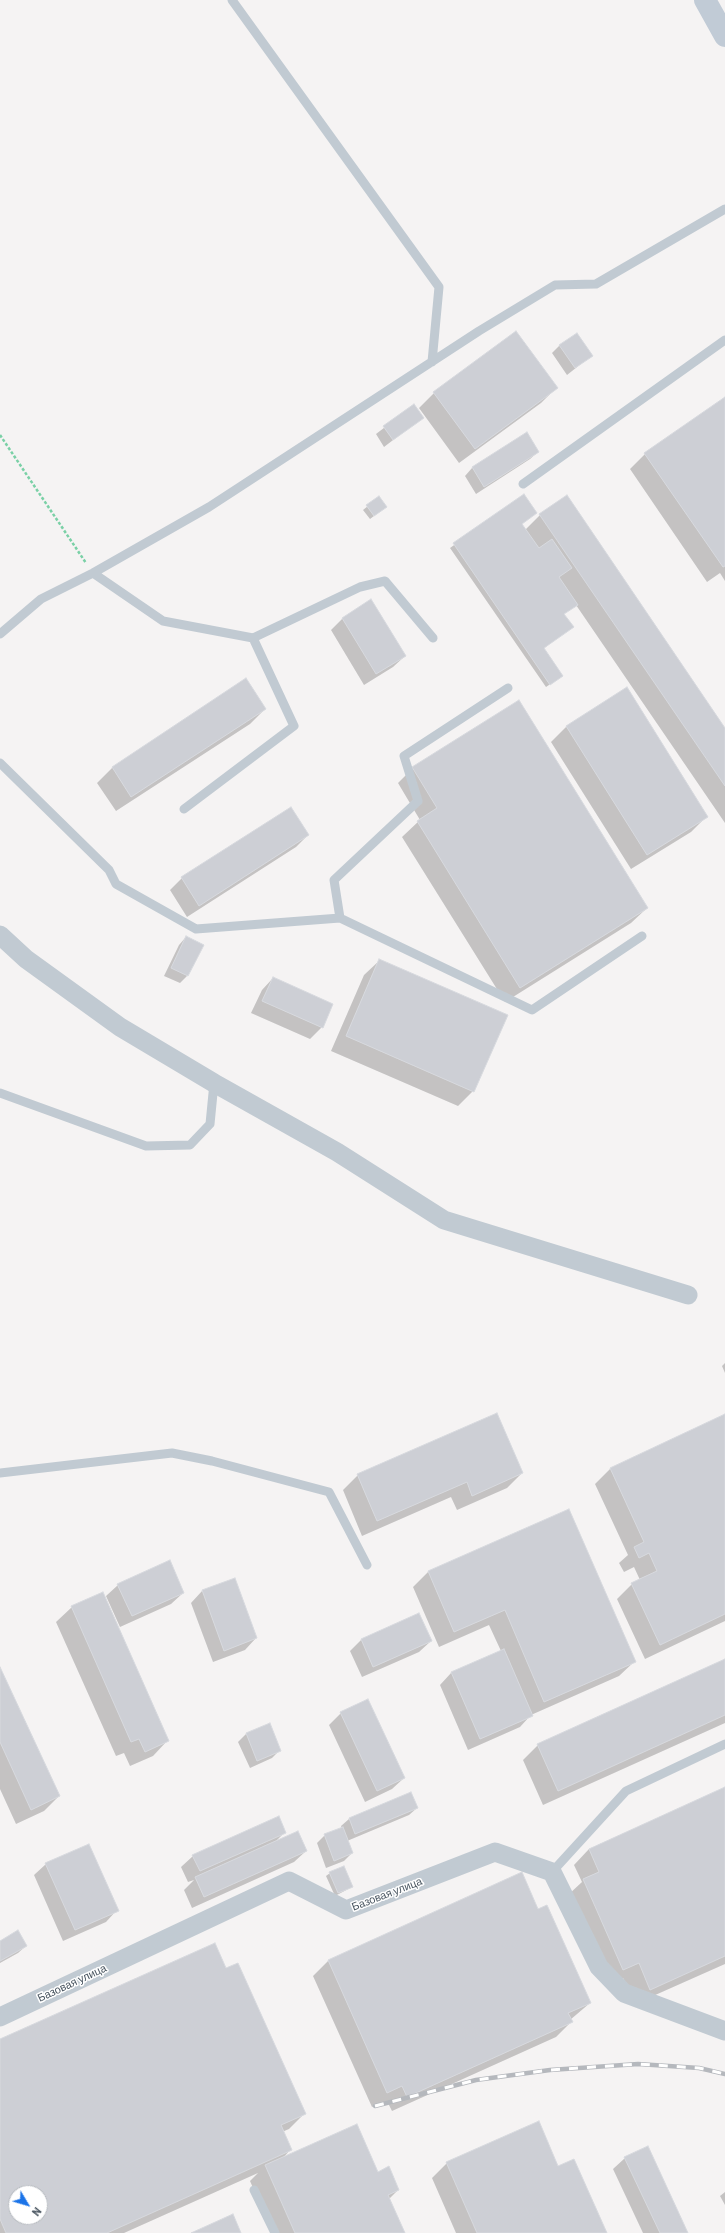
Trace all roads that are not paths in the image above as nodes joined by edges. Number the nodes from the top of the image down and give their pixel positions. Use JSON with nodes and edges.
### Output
{"nodes":[{"id":1,"x":232,"y":0,"type":"edge"},
{"id":2,"x":705,"y":0,"type":"edge"},
{"id":3,"x":725,"y":36,"type":"edge"},
{"id":4,"x":725,"y":209,"type":"edge"},
{"id":5,"x":725,"y":340,"type":"edge"},
{"id":6,"x":432,"y":362,"type":"junction"},
{"id":7,"x":523,"y":484,"type":"dead end"},
{"id":8,"x":93,"y":573,"type":"junction"},
{"id":9,"x":0,"y":634,"type":"edge"},
{"id":10,"x":253,"y":638,"type":"junction"},
{"id":11,"x":433,"y":638,"type":"dead end"},
{"id":12,"x":508,"y":688,"type":"dead end"},
{"id":13,"x":0,"y":763,"type":"edge"},
{"id":14,"x":184,"y":809,"type":"dead end"},
{"id":15,"x":340,"y":918,"type":"junction"},
{"id":16,"x":0,"y":935,"type":"edge"},
{"id":17,"x":642,"y":936,"type":"dead end"},
{"id":18,"x":214,"y":1083,"type":"junction"},
{"id":19,"x":0,"y":1093,"type":"edge"},
{"id":20,"x":688,"y":1295,"type":"dead end"},
{"id":21,"x":0,"y":1473,"type":"edge"},
{"id":22,"x":367,"y":1565,"type":"dead end"},
{"id":23,"x":725,"y":1744,"type":"edge"},
{"id":24,"x":552,"y":1872,"type":"junction"},
{"id":25,"x":0,"y":2017,"type":"edge"},
{"id":26,"x":725,"y":2031,"type":"edge"},
{"id":27,"x":254,"y":2190,"type":"dead end"},
{"id":28,"x":275,"y":2233,"type":"edge"}],
"edges":[{"from":1,"to":6,"type":"lane"},
{"from":2,"to":3,"type":"street"},
{"from":4,"to":6,"type":"lane"},
{"from":5,"to":7,"type":"lane"},
{"from":6,"to":8,"type":"lane"},
{"from":8,"to":9,"type":"lane"},
{"from":8,"to":10,"type":"lane"},
{"from":10,"to":11,"type":"lane"},
{"from":10,"to":14,"type":"lane"},
{"from":12,"to":15,"type":"lane"},
{"from":13,"to":15,"type":"lane"},
{"from":15,"to":17,"type":"lane"},
{"from":16,"to":18,"type":"street"},
{"from":18,"to":19,"type":"lane"},
{"from":18,"to":20,"type":"street"},
{"from":21,"to":22,"type":"lane"},
{"from":23,"to":24,"type":"lane"},
{"from":24,"to":25,"type":"street","name":"Базовая улица"},
{"from":24,"to":26,"type":"street"},
{"from":27,"to":28,"type":"lane"}]}
